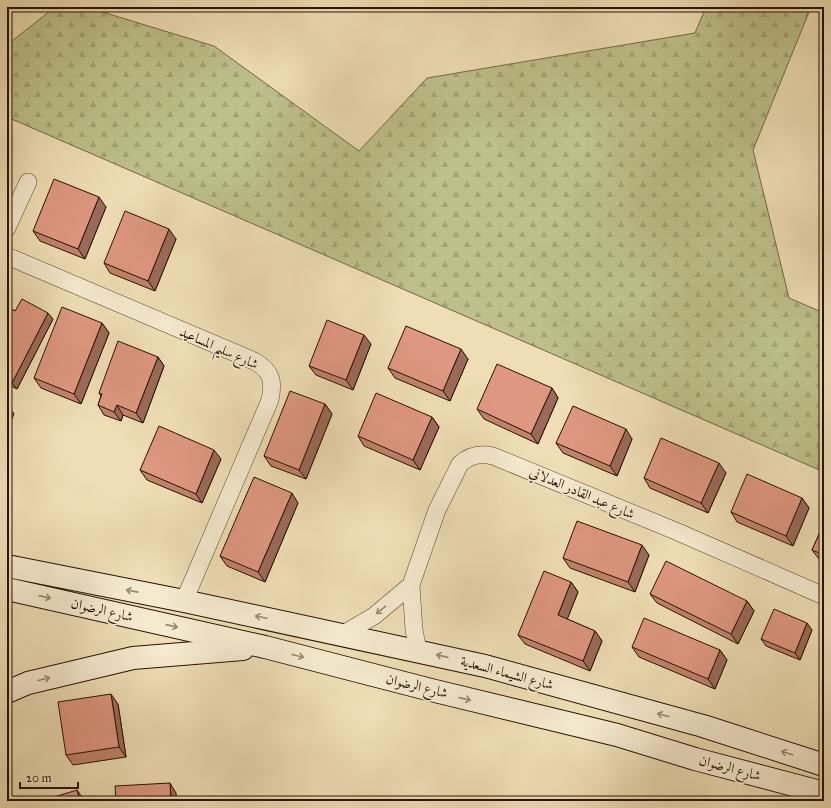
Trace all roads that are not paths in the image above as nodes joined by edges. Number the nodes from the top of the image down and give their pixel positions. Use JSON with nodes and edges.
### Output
{"nodes":[{"id":1,"x":28,"y":182,"type":"dead end"},
{"id":2,"x":7,"y":228,"type":"edge"},
{"id":3,"x":7,"y":256,"type":"edge"},
{"id":4,"x":7,"y":566,"type":"edge"},
{"id":5,"x":411,"y":585,"type":"junction"},
{"id":6,"x":7,"y":589,"type":"edge"},
{"id":7,"x":824,"y":596,"type":"edge"},
{"id":8,"x":184,"y":601,"type":"junction"},
{"id":9,"x":343,"y":634,"type":"junction"},
{"id":10,"x":265,"y":648,"type":"junction"},
{"id":11,"x":418,"y":650,"type":"junction"},
{"id":12,"x":7,"y":692,"type":"edge"},
{"id":13,"x":625,"y":705,"type":"junction"},
{"id":14,"x":703,"y":726,"type":"junction"},
{"id":15,"x":617,"y":735,"type":"junction"},
{"id":16,"x":695,"y":759,"type":"junction"},
{"id":17,"x":824,"y":765,"type":"edge"},
{"id":18,"x":824,"y":793,"type":"edge"}],
"edges":[{"from":1,"to":2,"type":"street"},
{"from":3,"to":8,"type":"street","name":"شارع سليم المساعيد"},
{"from":8,"to":4,"type":"main road","name":"شارع الرضوان","one_way":true},
{"from":5,"to":7,"type":"street","name":"شارع عبد القادر العدلاني"},
{"from":5,"to":9,"type":"street","one_way":true},
{"from":5,"to":11,"type":"street","name":"شارع عبد القادر العدلاني"},
{"from":6,"to":10,"type":"main road","name":"شارع الرضوان","one_way":true},
{"from":9,"to":8,"type":"main road","name":"شارع الشيماء السعدية","one_way":true},
{"from":9,"to":11,"type":"main road","name":"شارع الشيماء السعدية"},
{"from":12,"to":10,"type":"main road","one_way":true},
{"from":10,"to":15,"type":"main road","name":"شارع الرضوان","one_way":true},
{"from":13,"to":11,"type":"main road","name":"شارع الشيماء السعدية","one_way":true},
{"from":14,"to":13,"type":"main road","name":"شارع الشيماء السعدية","one_way":true},
{"from":13,"to":15,"type":"main road"},
{"from":14,"to":16,"type":"main road"},
{"from":17,"to":14,"type":"main road","name":"شارع الشيماء السعدية","one_way":true},
{"from":15,"to":16,"type":"main road","name":"شارع الرضوان"},
{"from":16,"to":18,"type":"main road","name":"شارع الرضوان"}]}
